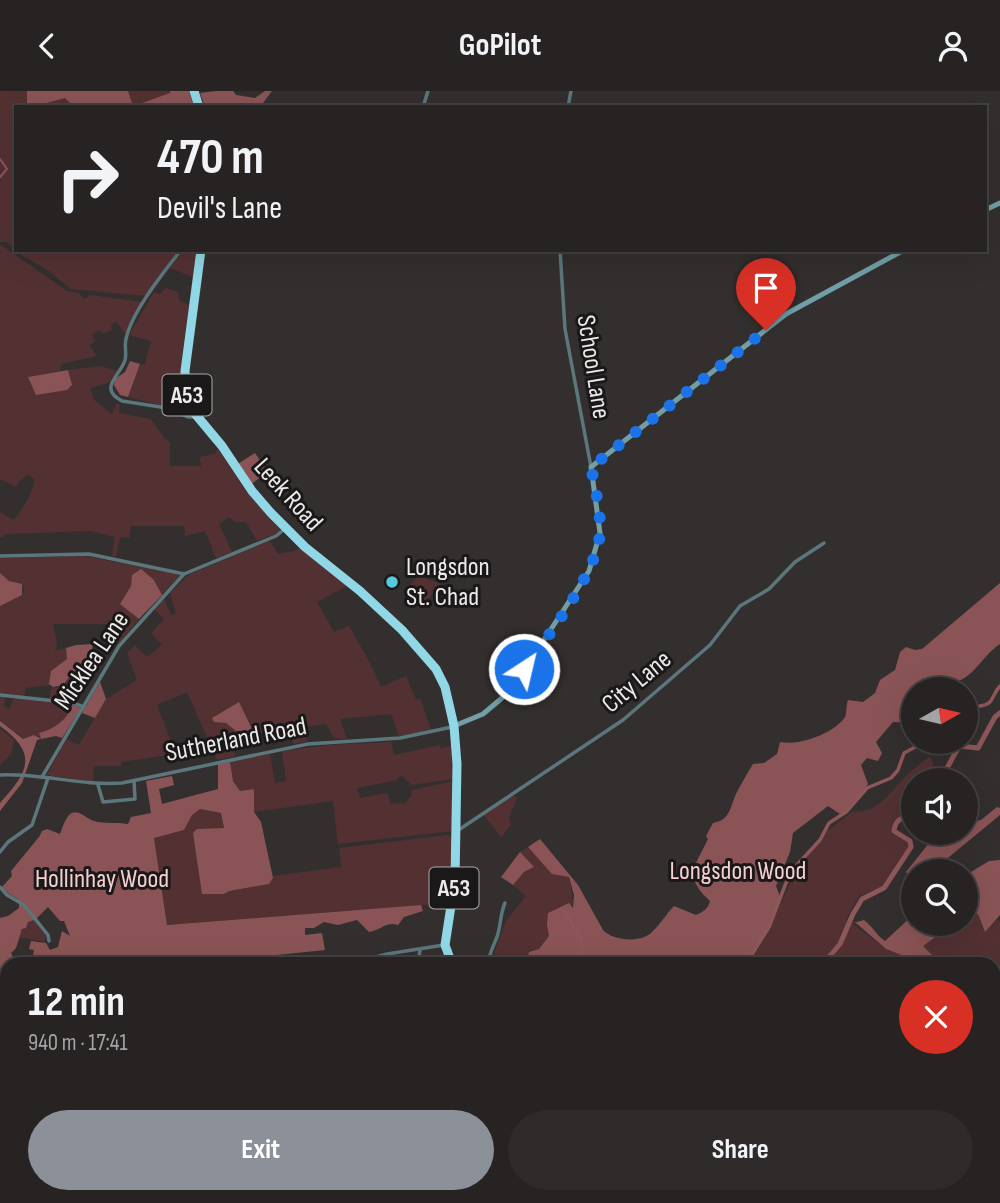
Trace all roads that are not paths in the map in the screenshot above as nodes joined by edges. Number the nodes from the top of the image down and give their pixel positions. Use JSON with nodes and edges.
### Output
{"nodes":[{"id":1,"x":180,"y":252,"type":"edge"},
{"id":2,"x":201,"y":252,"type":"edge"},
{"id":3,"x":560,"y":252,"type":"edge"},
{"id":4,"x":900,"y":252,"type":"edge"},
{"id":5,"x":196,"y":417,"type":"junction"},
{"id":6,"x":591,"y":467,"type":"junction"},
{"id":7,"x":286,"y":528,"type":"junction"},
{"id":8,"x":824,"y":543,"type":"dead end"},
{"id":9,"x":0,"y":556,"type":"edge"},
{"id":10,"x":184,"y":574,"type":"junction"},
{"id":11,"x":0,"y":695,"type":"edge"},
{"id":12,"x":84,"y":707,"type":"junction"},
{"id":13,"x":454,"y":726,"type":"junction"},
{"id":14,"x":0,"y":775,"type":"edge"},
{"id":15,"x":42,"y":777,"type":"junction"},
{"id":16,"x":48,"y":778,"type":"junction"},
{"id":17,"x":134,"y":781,"type":"junction"},
{"id":18,"x":98,"y":785,"type":"junction"},
{"id":19,"x":456,"y":831,"type":"junction"},
{"id":20,"x":0,"y":852,"type":"edge"},
{"id":21,"x":0,"y":887,"type":"edge"},
{"id":22,"x":505,"y":903,"type":"dead end"},
{"id":23,"x":49,"y":941,"type":"dead end"},
{"id":24,"x":444,"y":945,"type":"junction"},
{"id":25,"x":420,"y":950,"type":"junction"},
{"id":26,"x":376,"y":957,"type":"edge"},
{"id":27,"x":419,"y":957,"type":"edge"},
{"id":28,"x":452,"y":957,"type":"edge"},
{"id":29,"x":489,"y":957,"type":"edge"}],
"edges":[{"from":1,"to":5,"type":"street"},
{"from":2,"to":5,"type":"highway","name":"Leek Road","number":"A53"},
{"from":3,"to":6,"type":"street","name":"School Lane"},
{"from":4,"to":6,"type":"street"},
{"from":5,"to":7,"type":"highway","name":"Leek Road","number":"A53"},
{"from":6,"to":13,"type":"street","name":"School Lane"},
{"from":7,"to":10,"type":"street"},
{"from":7,"to":13,"type":"highway","name":"Leek Road","number":"A53"},
{"from":8,"to":19,"type":"street","name":"City Lane"},
{"from":9,"to":10,"type":"street"},
{"from":10,"to":12,"type":"street","name":"Micklea Lane"},
{"from":11,"to":12,"type":"street"},
{"from":12,"to":15,"type":"street","name":"Micklea Lane"},
{"from":13,"to":17,"type":"street","name":"Sutherland Road"},
{"from":13,"to":19,"type":"highway","number":"A53"},
{"from":14,"to":15,"type":"street","name":"Sutherland Road"},
{"from":15,"to":16,"type":"street","name":"Sutherland Road"},
{"from":16,"to":18,"type":"street","name":"Sutherland Road"},
{"from":16,"to":20,"type":"street"},
{"from":17,"to":18,"type":"street","name":"Sutherland Road"},
{"from":17,"to":18,"type":"street"},
{"from":19,"to":24,"type":"highway","number":"A53"},
{"from":21,"to":23,"type":"street"},
{"from":22,"to":29,"type":"street"},
{"from":24,"to":25,"type":"street"},
{"from":24,"to":28,"type":"highway","number":"A53"},
{"from":25,"to":26,"type":"street"},
{"from":25,"to":27,"type":"street"}]}
